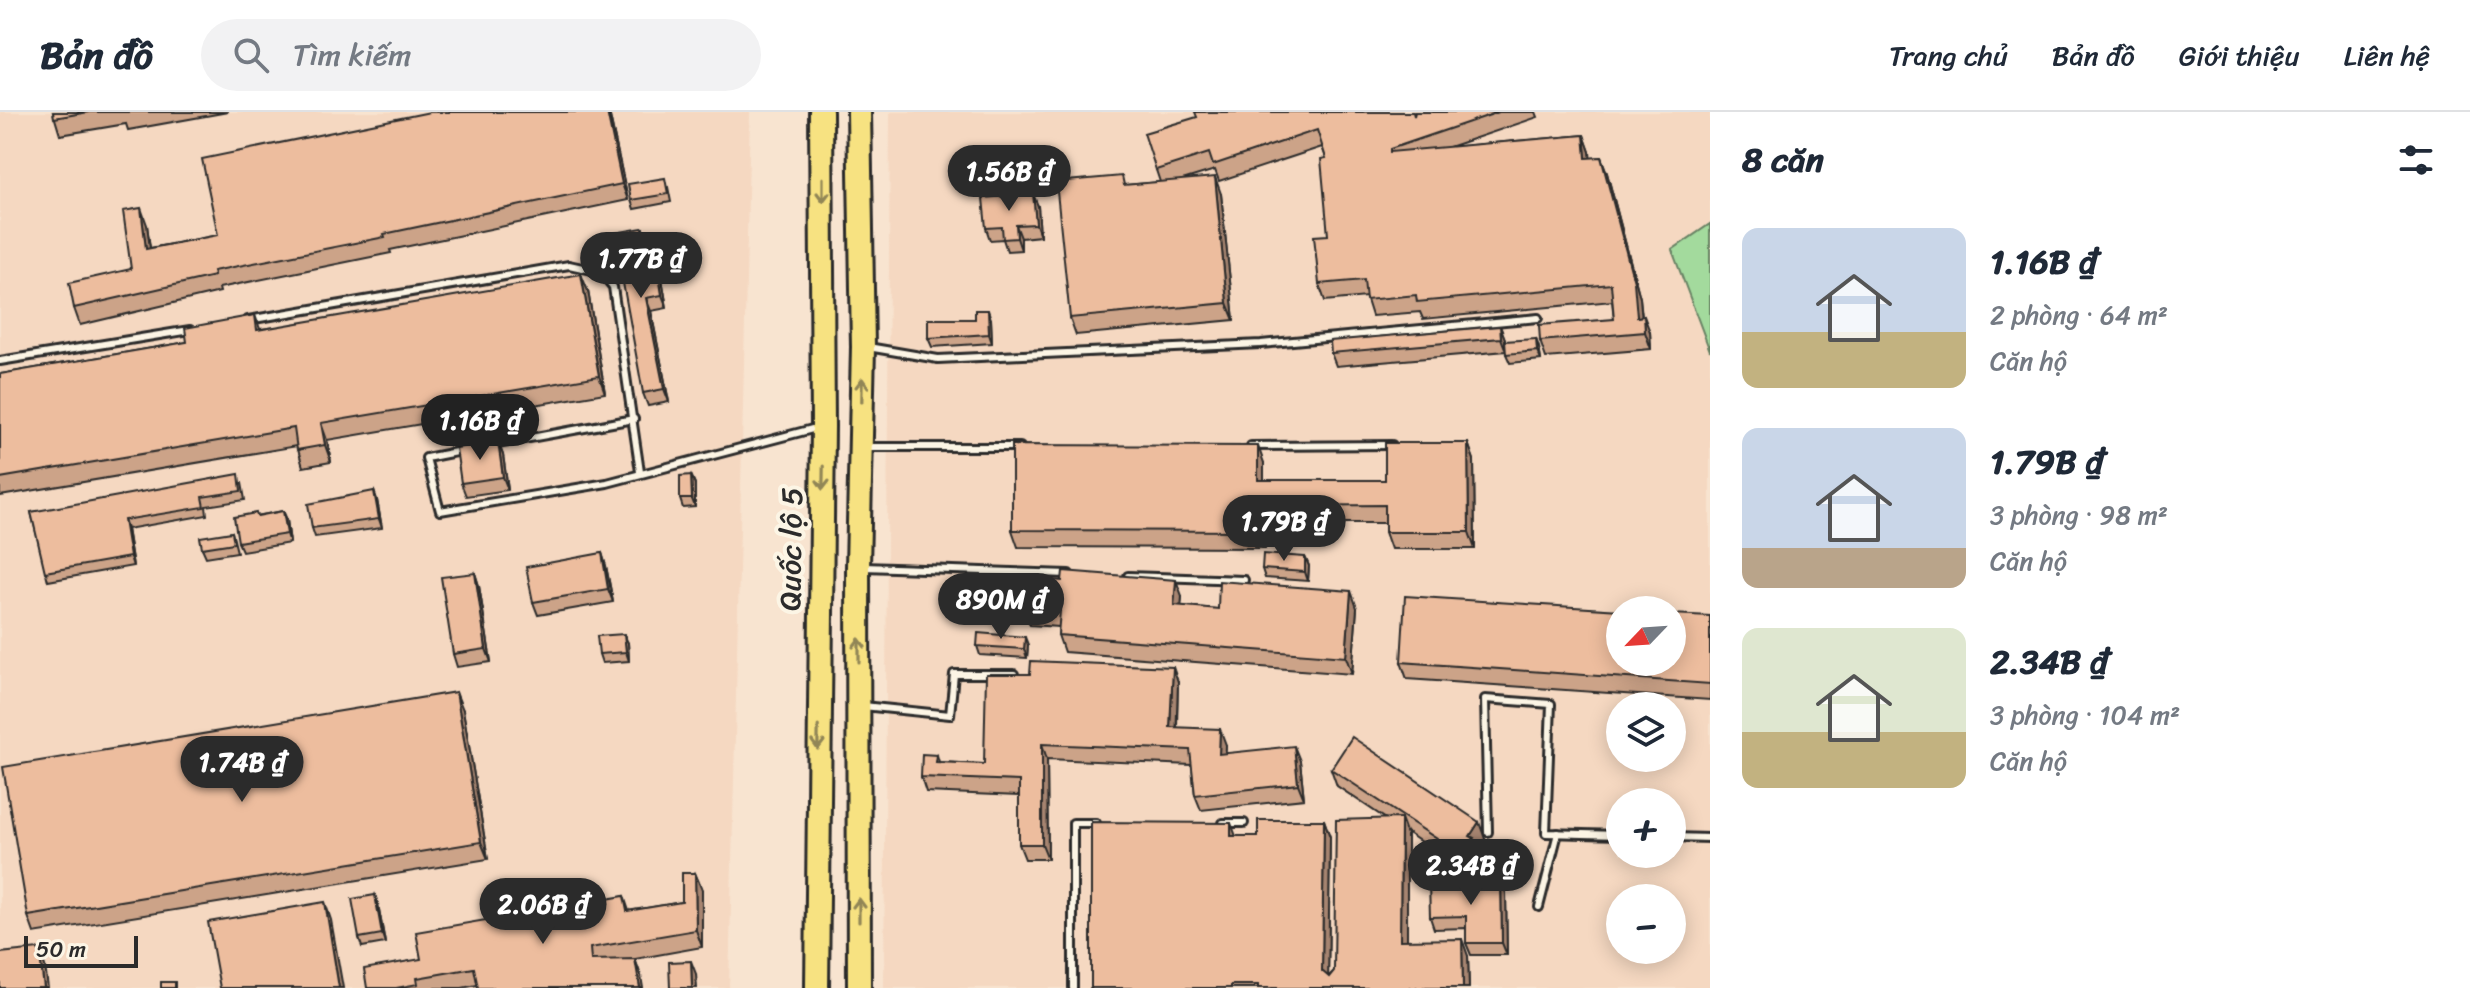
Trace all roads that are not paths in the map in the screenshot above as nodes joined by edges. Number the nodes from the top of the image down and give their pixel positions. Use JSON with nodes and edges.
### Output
{"nodes":[{"id":1,"x":821,"y":112,"type":"edge"},
{"id":2,"x":859,"y":112,"type":"edge"},
{"id":3,"x":1538,"y":318,"type":"dead end"},
{"id":4,"x":246,"y":320,"type":"edge"},
{"id":5,"x":200,"y":328,"type":"edge"},
{"id":6,"x":863,"y":347,"type":"junction"},
{"id":7,"x":0,"y":361,"type":"edge"},
{"id":8,"x":634,"y":419,"type":"junction"},
{"id":9,"x":823,"y":426,"type":"junction"},
{"id":10,"x":1406,"y":445,"type":"edge"},
{"id":11,"x":1236,"y":446,"type":"edge"},
{"id":12,"x":486,"y":447,"type":"edge"},
{"id":13,"x":861,"y":447,"type":"junction"},
{"id":14,"x":1035,"y":448,"type":"edge"},
{"id":15,"x":471,"y":449,"type":"edge"},
{"id":16,"x":640,"y":472,"type":"junction"},
{"id":17,"x":858,"y":567,"type":"junction"},
{"id":18,"x":1074,"y":574,"type":"edge"},
{"id":19,"x":1121,"y":576,"type":"edge"},
{"id":20,"x":1244,"y":580,"type":"edge"},
{"id":21,"x":1014,"y":674,"type":"edge"},
{"id":22,"x":859,"y":706,"type":"junction"},
{"id":23,"x":1104,"y":823,"type":"edge"},
{"id":24,"x":1213,"y":823,"type":"edge"},
{"id":25,"x":1244,"y":823,"type":"dead end"},
{"id":26,"x":1488,"y":832,"type":"dead end"},
{"id":27,"x":1558,"y":833,"type":"junction"},
{"id":28,"x":1606,"y":835,"type":"edge"},
{"id":29,"x":1686,"y":837,"type":"edge"},
{"id":30,"x":1710,"y":838,"type":"edge"},
{"id":31,"x":1539,"y":907,"type":"dead end"},
{"id":32,"x":817,"y":988,"type":"edge"},
{"id":33,"x":859,"y":988,"type":"edge"},
{"id":34,"x":1073,"y":988,"type":"edge"}],
"edges":[{"from":1,"to":9,"type":"highway","name":"Quốc lộ 5","one_way":true},
{"from":2,"to":6,"type":"highway"},
{"from":3,"to":6,"type":"lane"},
{"from":4,"to":8,"type":"lane"},
{"from":5,"to":7,"type":"lane"},
{"from":13,"to":6,"type":"highway","one_way":true},
{"from":8,"to":12,"type":"lane"},
{"from":8,"to":16,"type":"lane"},
{"from":9,"to":16,"type":"lane"},
{"from":9,"to":32,"type":"highway","name":"Quốc lộ 5","one_way":true},
{"from":10,"to":11,"type":"lane"},
{"from":13,"to":14,"type":"lane"},
{"from":13,"to":17,"type":"highway"},
{"from":15,"to":16,"type":"lane"},
{"from":17,"to":18,"type":"lane"},
{"from":22,"to":17,"type":"highway","one_way":true},
{"from":19,"to":20,"type":"lane"},
{"from":21,"to":22,"type":"lane"},
{"from":33,"to":22,"type":"highway","one_way":true},
{"from":23,"to":34,"type":"lane"},
{"from":24,"to":25,"type":"lane"},
{"from":26,"to":27,"type":"lane"},
{"from":27,"to":28,"type":"lane"},
{"from":27,"to":31,"type":"lane"},
{"from":29,"to":30,"type":"lane"}]}
